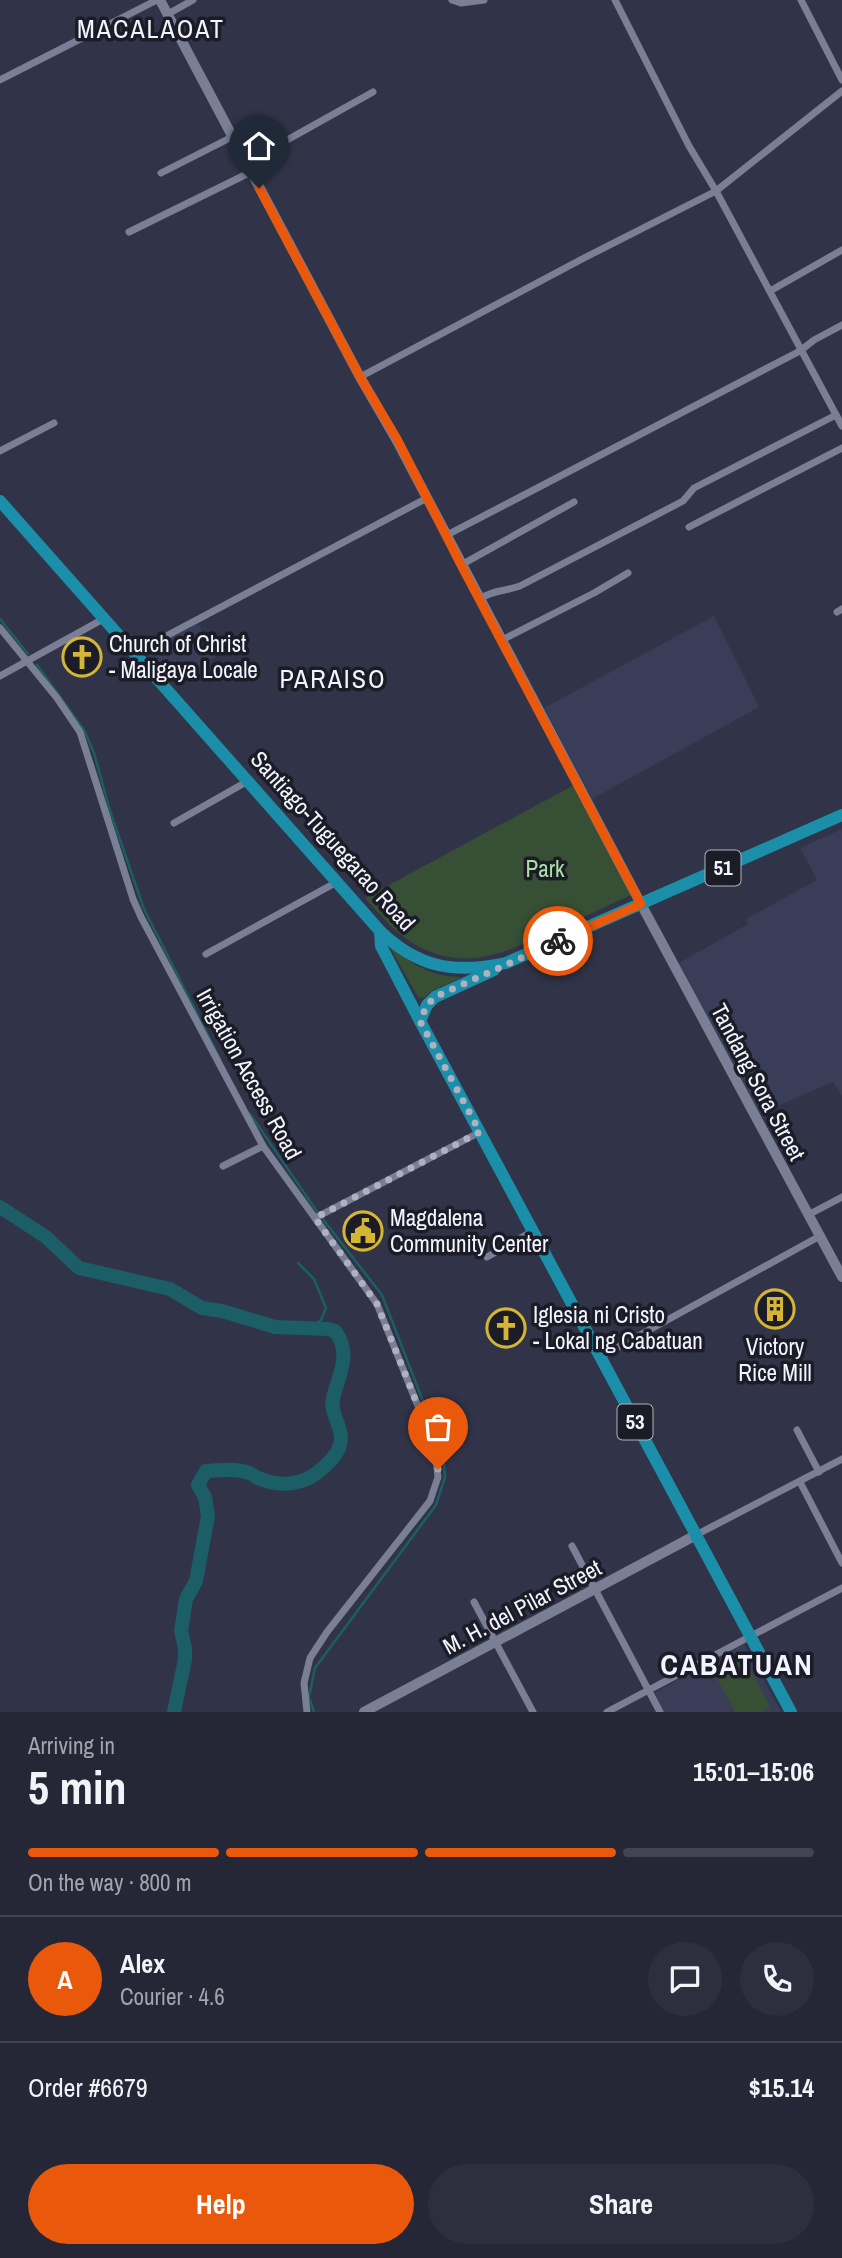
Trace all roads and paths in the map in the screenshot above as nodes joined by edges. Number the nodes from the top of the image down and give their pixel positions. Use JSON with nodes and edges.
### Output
{"nodes":[{"id":1,"x":159,"y":0,"type":"edge"},
{"id":2,"x":193,"y":0,"type":"edge"},
{"id":3,"x":452,"y":0,"type":"edge"},
{"id":4,"x":484,"y":0,"type":"edge"},
{"id":5,"x":615,"y":0,"type":"edge"},
{"id":6,"x":801,"y":0,"type":"edge"},
{"id":7,"x":168,"y":14,"type":"junction"},
{"id":8,"x":0,"y":80,"type":"edge"},
{"id":9,"x":842,"y":80,"type":"edge"},
{"id":10,"x":842,"y":91,"type":"edge"},
{"id":11,"x":373,"y":92,"type":"dead end"},
{"id":12,"x":233,"y":137,"type":"junction"},
{"id":13,"x":248,"y":167,"type":"junction"},
{"id":14,"x":161,"y":173,"type":"dead end"},
{"id":15,"x":716,"y":191,"type":"junction"},
{"id":16,"x":129,"y":232,"type":"dead end"},
{"id":17,"x":842,"y":250,"type":"edge"},
{"id":18,"x":769,"y":291,"type":"junction"},
{"id":19,"x":842,"y":325,"type":"edge"},
{"id":20,"x":800,"y":351,"type":"junction"},
{"id":21,"x":360,"y":377,"type":"junction"},
{"id":22,"x":836,"y":415,"type":"junction"},
{"id":23,"x":54,"y":423,"type":"dead end"},
{"id":24,"x":842,"y":426,"type":"edge"},
{"id":25,"x":842,"y":448,"type":"edge"},
{"id":26,"x":0,"y":451,"type":"edge"},
{"id":27,"x":427,"y":498,"type":"junction"},
{"id":28,"x":0,"y":500,"type":"edge"},
{"id":29,"x":575,"y":502,"type":"dead end"},
{"id":30,"x":689,"y":527,"type":"dead end"},
{"id":31,"x":446,"y":534,"type":"junction"},
{"id":32,"x":461,"y":565,"type":"junction"},
{"id":33,"x":628,"y":573,"type":"dead end"},
{"id":34,"x":479,"y":598,"type":"junction"},
{"id":35,"x":105,"y":618,"type":"junction"},
{"id":36,"x":0,"y":628,"type":"edge"},
{"id":37,"x":502,"y":640,"type":"junction"},
{"id":38,"x":136,"y":652,"type":"junction"},
{"id":39,"x":28,"y":662,"type":"junction"},
{"id":40,"x":0,"y":676,"type":"edge"},
{"id":41,"x":249,"y":780,"type":"junction"},
{"id":42,"x":842,"y":815,"type":"edge"},
{"id":43,"x":174,"y":822,"type":"dead end"},
{"id":44,"x":338,"y":882,"type":"junction"},
{"id":45,"x":641,"y":904,"type":"junction"},
{"id":46,"x":380,"y":931,"type":"junction"},
{"id":47,"x":206,"y":954,"type":"dead end"},
{"id":48,"x":506,"y":963,"type":"junction"},
{"id":49,"x":420,"y":1021,"type":"junction"},
{"id":50,"x":480,"y":1132,"type":"junction"},
{"id":51,"x":262,"y":1146,"type":"junction"},
{"id":52,"x":223,"y":1166,"type":"dead end"},
{"id":53,"x":842,"y":1197,"type":"edge"},
{"id":54,"x":808,"y":1215,"type":"junction"},
{"id":55,"x":315,"y":1218,"type":"junction"},
{"id":56,"x":533,"y":1231,"type":"junction"},
{"id":57,"x":820,"y":1236,"type":"junction"},
{"id":58,"x":486,"y":1257,"type":"dead end"},
{"id":59,"x":842,"y":1277,"type":"edge"},
{"id":60,"x":600,"y":1357,"type":"junction"},
{"id":61,"x":797,"y":1430,"type":"dead end"},
{"id":62,"x":842,"y":1459,"type":"edge"},
{"id":63,"x":819,"y":1472,"type":"junction"},
{"id":64,"x":800,"y":1482,"type":"junction"},
{"id":65,"x":696,"y":1535,"type":"junction"},
{"id":66,"x":572,"y":1546,"type":"dead end"},
{"id":67,"x":842,"y":1563,"type":"edge"},
{"id":68,"x":842,"y":1588,"type":"edge"},
{"id":69,"x":595,"y":1590,"type":"junction"},
{"id":70,"x":474,"y":1602,"type":"dead end"},
{"id":71,"x":751,"y":1637,"type":"junction"},
{"id":72,"x":496,"y":1643,"type":"junction"},
{"id":73,"x":648,"y":1690,"type":"junction"},
{"id":74,"x":307,"y":1712,"type":"edge"},
{"id":75,"x":364,"y":1712,"type":"edge"},
{"id":76,"x":533,"y":1712,"type":"edge"},
{"id":77,"x":607,"y":1712,"type":"edge"},
{"id":78,"x":660,"y":1712,"type":"edge"},
{"id":79,"x":791,"y":1712,"type":"edge"}],
"edges":[{"from":1,"to":7,"type":"street","name":"Tandang Sora Street"},
{"from":1,"to":8,"type":"street"},
{"from":2,"to":7,"type":"street"},
{"from":3,"to":4,"type":"street"},
{"from":5,"to":15,"type":"street"},
{"from":6,"to":9,"type":"street"},
{"from":7,"to":12,"type":"street","name":"Tandang Sora Street"},
{"from":10,"to":15,"type":"street"},
{"from":11,"to":13,"type":"street"},
{"from":12,"to":13,"type":"street","name":"Tandang Sora Street"},
{"from":12,"to":14,"type":"street"},
{"from":13,"to":16,"type":"street"},
{"from":13,"to":21,"type":"street","name":"Tandang Sora Street"},
{"from":15,"to":18,"type":"street"},
{"from":15,"to":21,"type":"street"},
{"from":17,"to":18,"type":"street"},
{"from":18,"to":20,"type":"street"},
{"from":19,"to":20,"type":"street"},
{"from":20,"to":22,"type":"street"},
{"from":20,"to":31,"type":"street"},
{"from":21,"to":27,"type":"street","name":"Tandang Sora Street"},
{"from":22,"to":24,"type":"street"},
{"from":22,"to":34,"type":"street"},
{"from":23,"to":26,"type":"street"},
{"from":25,"to":30,"type":"street"},
{"from":27,"to":31,"type":"street","name":"Tandang Sora Street"},
{"from":27,"to":38,"type":"street"},
{"from":28,"to":35,"type":"highway","name":"Santiago-Tuguegarao Road","number":"51"},
{"from":29,"to":32,"type":"street"},
{"from":31,"to":32,"type":"street","name":"Tandang Sora Street"},
{"from":32,"to":34,"type":"street","name":"Tandang Sora Street"},
{"from":33,"to":37,"type":"street"},
{"from":34,"to":37,"type":"street","name":"Tandang Sora Street"},
{"from":35,"to":38,"type":"highway","name":"Santiago-Tuguegarao Road","number":"51"},
{"from":35,"to":39,"type":"street"},
{"from":36,"to":39,"type":"street","name":"Irrigation Access Road"},
{"from":37,"to":45,"type":"street","name":"Tandang Sora Street"},
{"from":38,"to":41,"type":"highway","name":"Santiago-Tuguegarao Road","number":"51"},
{"from":39,"to":40,"type":"street"},
{"from":39,"to":51,"type":"street","name":"Irrigation Access Road"},
{"from":41,"to":43,"type":"street"},
{"from":41,"to":44,"type":"highway","name":"Santiago-Tuguegarao Road","number":"51"},
{"from":42,"to":45,"type":"highway","name":"Santiago-Tuguegarao Road","number":"51"},
{"from":44,"to":46,"type":"highway","name":"Santiago-Tuguegarao Road","number":"51"},
{"from":44,"to":47,"type":"street"},
{"from":45,"to":48,"type":"highway","name":"Santiago-Tuguegarao Road","number":"51"},
{"from":45,"to":54,"type":"street","name":"Tandang Sora Street"},
{"from":46,"to":48,"type":"highway","name":"Santiago-Tuguegarao Road","number":"51"},
{"from":46,"to":49,"type":"highway","number":"53"},
{"from":48,"to":49,"type":"highway"},
{"from":49,"to":50,"type":"highway","number":"53"},
{"from":50,"to":55,"type":"street"},
{"from":50,"to":56,"type":"highway","number":"53"},
{"from":51,"to":52,"type":"street"},
{"from":51,"to":55,"type":"street","name":"Irrigation Access Road"},
{"from":53,"to":54,"type":"street"},
{"from":54,"to":57,"type":"street","name":"Tandang Sora Street"},
{"from":55,"to":74,"type":"street","name":"Irrigation Access Road"},
{"from":56,"to":58,"type":"street"},
{"from":56,"to":60,"type":"highway","number":"53"},
{"from":57,"to":59,"type":"street","name":"Tandang Sora Street"},
{"from":57,"to":60,"type":"street"},
{"from":60,"to":65,"type":"highway","number":"53"},
{"from":61,"to":63,"type":"street"},
{"from":62,"to":63,"type":"street"},
{"from":63,"to":64,"type":"street"},
{"from":64,"to":65,"type":"street"},
{"from":64,"to":67,"type":"street"},
{"from":65,"to":69,"type":"street","name":"M. H. del Pilar Street"},
{"from":65,"to":71,"type":"highway","number":"53"},
{"from":66,"to":69,"type":"street"},
{"from":68,"to":71,"type":"street"},
{"from":69,"to":72,"type":"street","name":"M. H. del Pilar Street"},
{"from":69,"to":73,"type":"street"},
{"from":70,"to":72,"type":"street"},
{"from":71,"to":73,"type":"street"},
{"from":71,"to":79,"type":"highway","number":"53"},
{"from":72,"to":75,"type":"street","name":"M. H. del Pilar Street"},
{"from":72,"to":76,"type":"street"},
{"from":73,"to":77,"type":"street"},
{"from":73,"to":78,"type":"street"}]}
